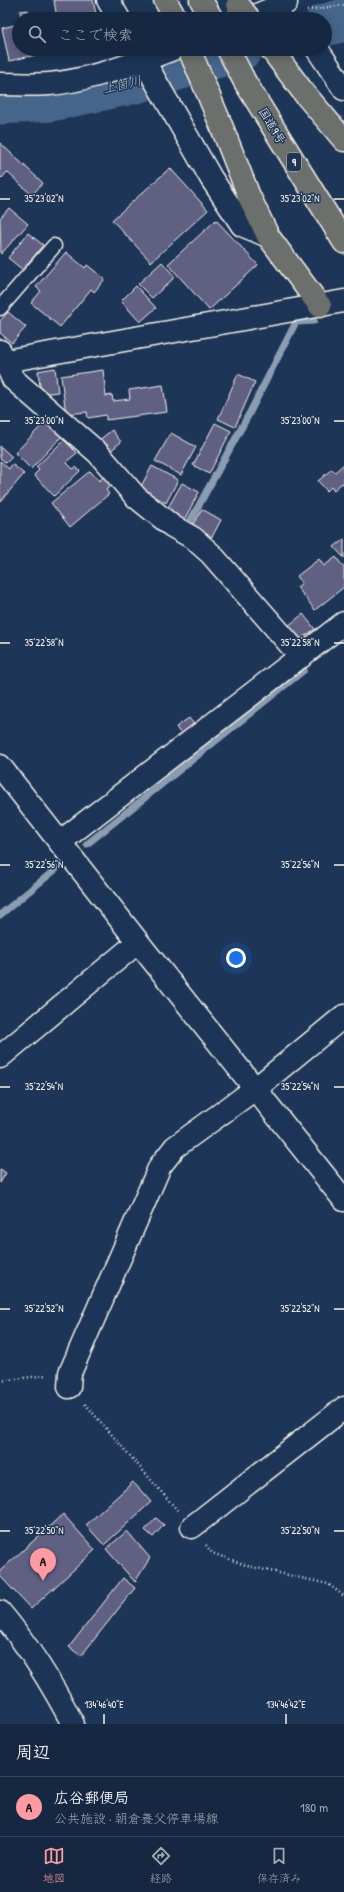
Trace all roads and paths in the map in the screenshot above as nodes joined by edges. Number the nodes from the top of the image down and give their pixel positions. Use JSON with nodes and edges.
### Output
{"nodes":[{"id":1,"x":108,"y":0,"type":"edge"},
{"id":2,"x":165,"y":0,"type":"edge"},
{"id":3,"x":344,"y":5,"type":"edge"},
{"id":4,"x":243,"y":10,"type":"edge"},
{"id":5,"x":290,"y":10,"type":"edge"},
{"id":6,"x":115,"y":12,"type":"edge"},
{"id":7,"x":172,"y":12,"type":"edge"},
{"id":8,"x":192,"y":56,"type":"edge"},
{"id":9,"x":232,"y":56,"type":"edge"},
{"id":10,"x":276,"y":56,"type":"edge"},
{"id":11,"x":322,"y":56,"type":"edge"},
{"id":12,"x":142,"y":58,"type":"edge"},
{"id":13,"x":0,"y":84,"type":"edge"},
{"id":14,"x":344,"y":89,"type":"edge"},
{"id":15,"x":344,"y":140,"type":"edge"},
{"id":16,"x":268,"y":236,"type":"junction"},
{"id":17,"x":344,"y":241,"type":"edge"},
{"id":18,"x":54,"y":246,"type":"dead end"},
{"id":19,"x":336,"y":305,"type":"edge"},
{"id":20,"x":0,"y":308,"type":"edge"},
{"id":21,"x":1,"y":358,"type":"edge"},
{"id":22,"x":344,"y":623,"type":"edge"},
{"id":23,"x":301,"y":657,"type":"junction"},
{"id":24,"x":0,"y":766,"type":"edge"},
{"id":25,"x":60,"y":842,"type":"junction"},
{"id":26,"x":138,"y":942,"type":"junction"},
{"id":27,"x":344,"y":1016,"type":"edge"},
{"id":28,"x":0,"y":1057,"type":"edge"},
{"id":29,"x":255,"y":1089,"type":"junction"},
{"id":30,"x":344,"y":1200,"type":"edge"},
{"id":31,"x":0,"y":1380,"type":"edge"},
{"id":32,"x":70,"y":1380,"type":"joint"},
{"id":33,"x":344,"y":1408,"type":"edge"},
{"id":34,"x":192,"y":1527,"type":"dead end"},
{"id":35,"x":0,"y":1612,"type":"edge"},
{"id":36,"x":73,"y":1724,"type":"edge"}],
"edges":[{"from":1,"to":6,"type":"street"},
{"from":2,"to":7,"type":"highway"},
{"from":3,"to":5,"type":"path"},
{"from":4,"to":5,"type":"street"},
{"from":8,"to":16,"type":"highway"},
{"from":9,"to":17,"type":"highway","name":"国道9号","number":"9"},
{"from":10,"to":15,"type":"highway"},
{"from":11,"to":14,"type":"street"},
{"from":12,"to":13,"type":"street"},
{"from":12,"to":16,"type":"street"},
{"from":16,"to":19,"type":"highway"},
{"from":18,"to":20,"type":"lane"},
{"from":19,"to":21,"type":"street"},
{"from":21,"to":23,"type":"street"},
{"from":22,"to":23,"type":"street"},
{"from":23,"to":25,"type":"street"},
{"from":24,"to":25,"type":"street"},
{"from":25,"to":26,"type":"street"},
{"from":26,"to":28,"type":"street"},
{"from":26,"to":29,"type":"street"},
{"from":27,"to":29,"type":"street"},
{"from":29,"to":30,"type":"street"},
{"from":29,"to":32,"type":"street"},
{"from":31,"to":32,"type":"path"},
{"from":33,"to":34,"type":"street"},
{"from":35,"to":36,"type":"street"}]}
